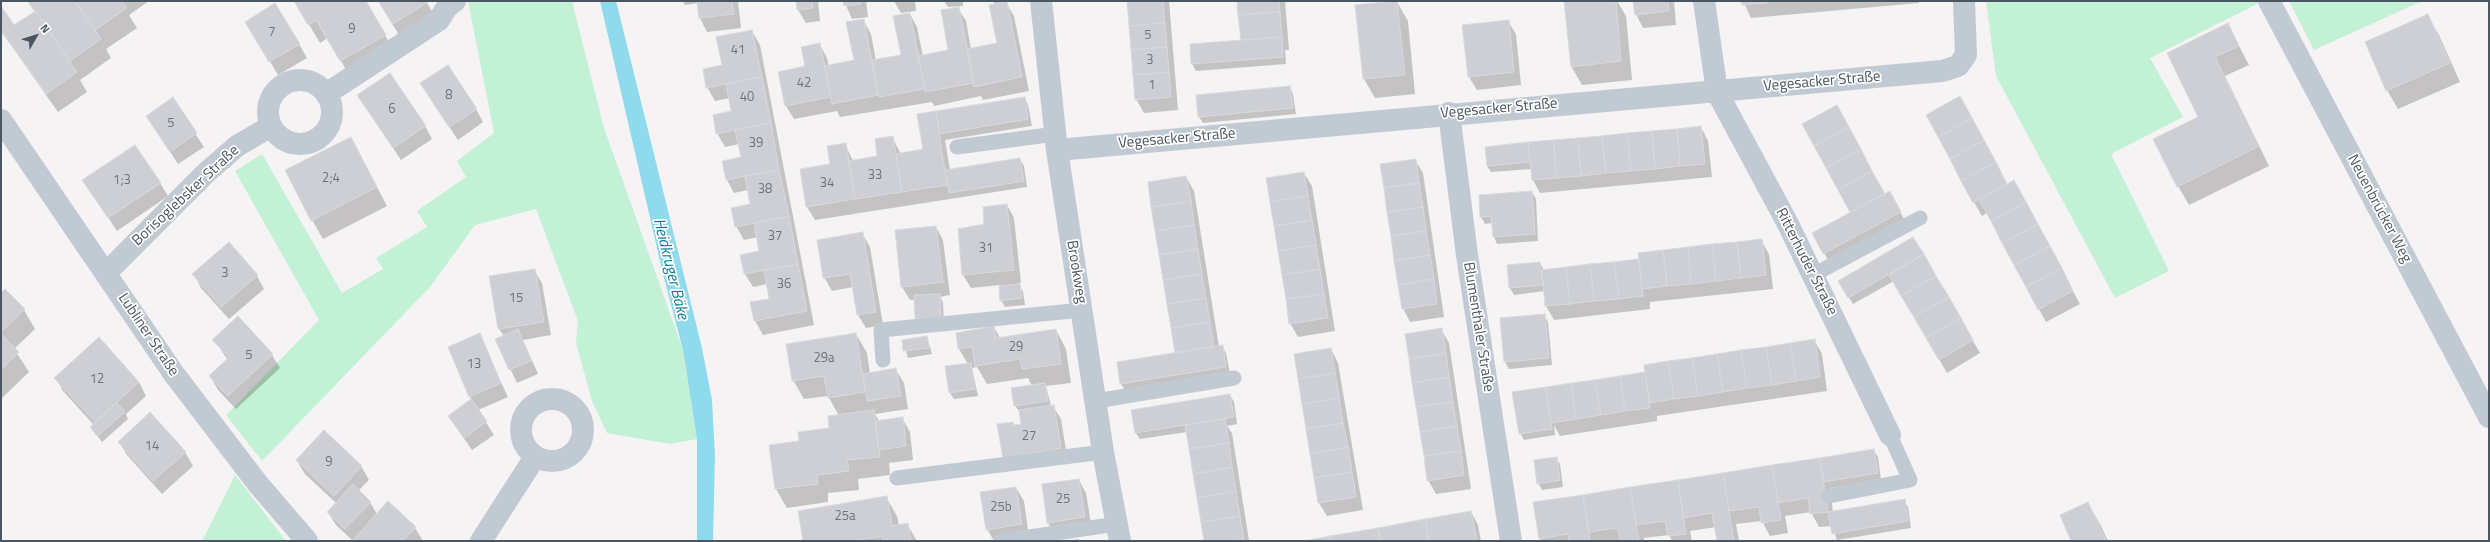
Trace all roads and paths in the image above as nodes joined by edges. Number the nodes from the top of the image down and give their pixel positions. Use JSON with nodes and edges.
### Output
{"nodes":[{"id":1,"x":455,"y":1,"type":"edge"},
{"id":2,"x":1041,"y":1,"type":"edge"},
{"id":3,"x":1704,"y":1,"type":"edge"},
{"id":4,"x":1964,"y":1,"type":"edge"},
{"id":5,"x":2269,"y":1,"type":"edge"},
{"id":6,"x":1717,"y":92,"type":"junction"},
{"id":7,"x":326,"y":94,"type":"junction"},
{"id":8,"x":1449,"y":113,"type":"junction"},
{"id":9,"x":1,"y":120,"type":"edge"},
{"id":10,"x":271,"y":126,"type":"junction"},
{"id":11,"x":1056,"y":142,"type":"junction"},
{"id":12,"x":957,"y":147,"type":"dead end"},
{"id":13,"x":1920,"y":218,"type":"dead end"},
{"id":14,"x":106,"y":273,"type":"junction"},
{"id":15,"x":1813,"y":275,"type":"junction"},
{"id":16,"x":1082,"y":310,"type":"junction"},
{"id":17,"x":883,"y":360,"type":"dead end"},
{"id":18,"x":1234,"y":378,"type":"dead end"},
{"id":19,"x":1096,"y":401,"type":"junction"},
{"id":20,"x":2489,"y":417,"type":"edge"},
{"id":21,"x":1890,"y":435,"type":"joint"},
{"id":22,"x":1103,"y":452,"type":"junction"},
{"id":23,"x":535,"y":457,"type":"dead end"},
{"id":24,"x":898,"y":478,"type":"dead end"},
{"id":25,"x":1829,"y":496,"type":"dead end"},
{"id":26,"x":1118,"y":533,"type":"edge"},
{"id":27,"x":307,"y":541,"type":"edge"},
{"id":28,"x":481,"y":541,"type":"edge"},
{"id":29,"x":1002,"y":541,"type":"edge"},
{"id":30,"x":1511,"y":541,"type":"edge"}],
"edges":[{"from":1,"to":7,"type":"street"},
{"from":2,"to":11,"type":"street","name":"Brookweg"},
{"from":3,"to":6,"type":"street"},
{"from":4,"to":6,"type":"street","name":"Vegesacker Straße"},
{"from":5,"to":20,"type":"street","name":"Neuenbrücker Weg"},
{"from":6,"to":8,"type":"street","name":"Vegesacker Straße"},
{"from":6,"to":15,"type":"street","name":"Ritterhuder Straße"},
{"from":7,"to":10,"type":"street"},
{"from":7,"to":10,"type":"street"},
{"from":8,"to":11,"type":"street","name":"Vegesacker Straße"},
{"from":8,"to":30,"type":"street","name":"Blumenthaler Straße"},
{"from":9,"to":14,"type":"street","name":"Lubliner Straße"},
{"from":10,"to":14,"type":"street","name":"Borisoglebsker Straße"},
{"from":11,"to":12,"type":"lane"},
{"from":11,"to":16,"type":"street","name":"Brookweg"},
{"from":13,"to":15,"type":"lane"},
{"from":14,"to":27,"type":"street","name":"Lubliner Straße"},
{"from":15,"to":21,"type":"street","name":"Ritterhuder Straße"},
{"from":16,"to":17,"type":"lane"},
{"from":16,"to":19,"type":"street","name":"Brookweg"},
{"from":18,"to":19,"type":"lane"},
{"from":19,"to":22,"type":"street","name":"Brookweg"},
{"from":21,"to":25,"type":"lane"},
{"from":22,"to":24,"type":"lane"},
{"from":22,"to":26,"type":"street","name":"Brookweg"},
{"from":23,"to":28,"type":"street"},
{"from":26,"to":29,"type":"lane"}]}
